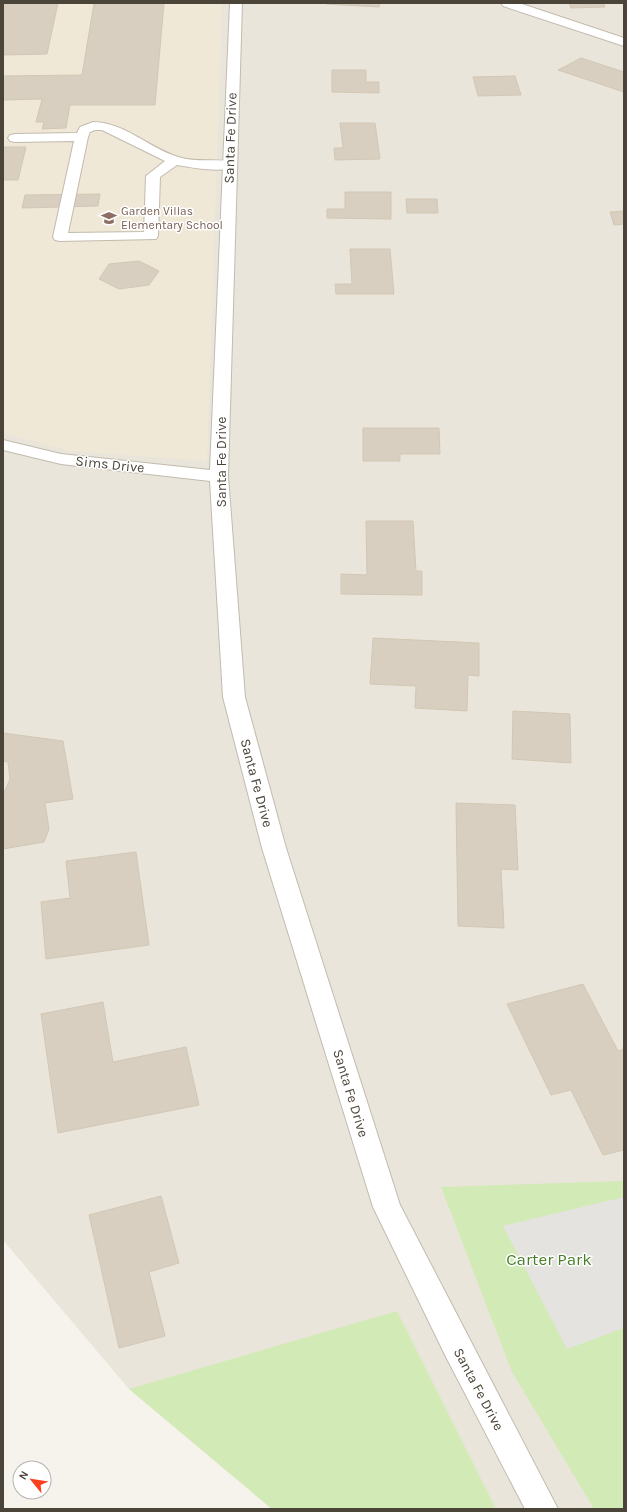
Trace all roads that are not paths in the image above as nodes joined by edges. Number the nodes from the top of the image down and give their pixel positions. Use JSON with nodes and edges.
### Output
{"nodes":[{"id":1,"x":236,"y":3,"type":"edge"},
{"id":2,"x":507,"y":3,"type":"edge"},
{"id":3,"x":624,"y":42,"type":"edge"},
{"id":4,"x":81,"y":137,"type":"junction"},
{"id":5,"x":15,"y":138,"type":"dead end"},
{"id":6,"x":175,"y":162,"type":"junction"},
{"id":7,"x":229,"y":165,"type":"junction"},
{"id":8,"x":3,"y":445,"type":"edge"},
{"id":9,"x":219,"y":476,"type":"junction"},
{"id":10,"x":542,"y":1509,"type":"edge"}],
"edges":[{"from":1,"to":7,"type":"street","name":"Santa Fe Drive"},
{"from":2,"to":3,"type":"street"},
{"from":4,"to":5,"type":"lane"},
{"from":4,"to":6,"type":"lane"},
{"from":4,"to":6,"type":"lane"},
{"from":6,"to":7,"type":"lane"},
{"from":7,"to":9,"type":"street","name":"Santa Fe Drive"},
{"from":8,"to":9,"type":"street","name":"Sims Drive"},
{"from":9,"to":10,"type":"street","name":"Santa Fe Drive"}]}
